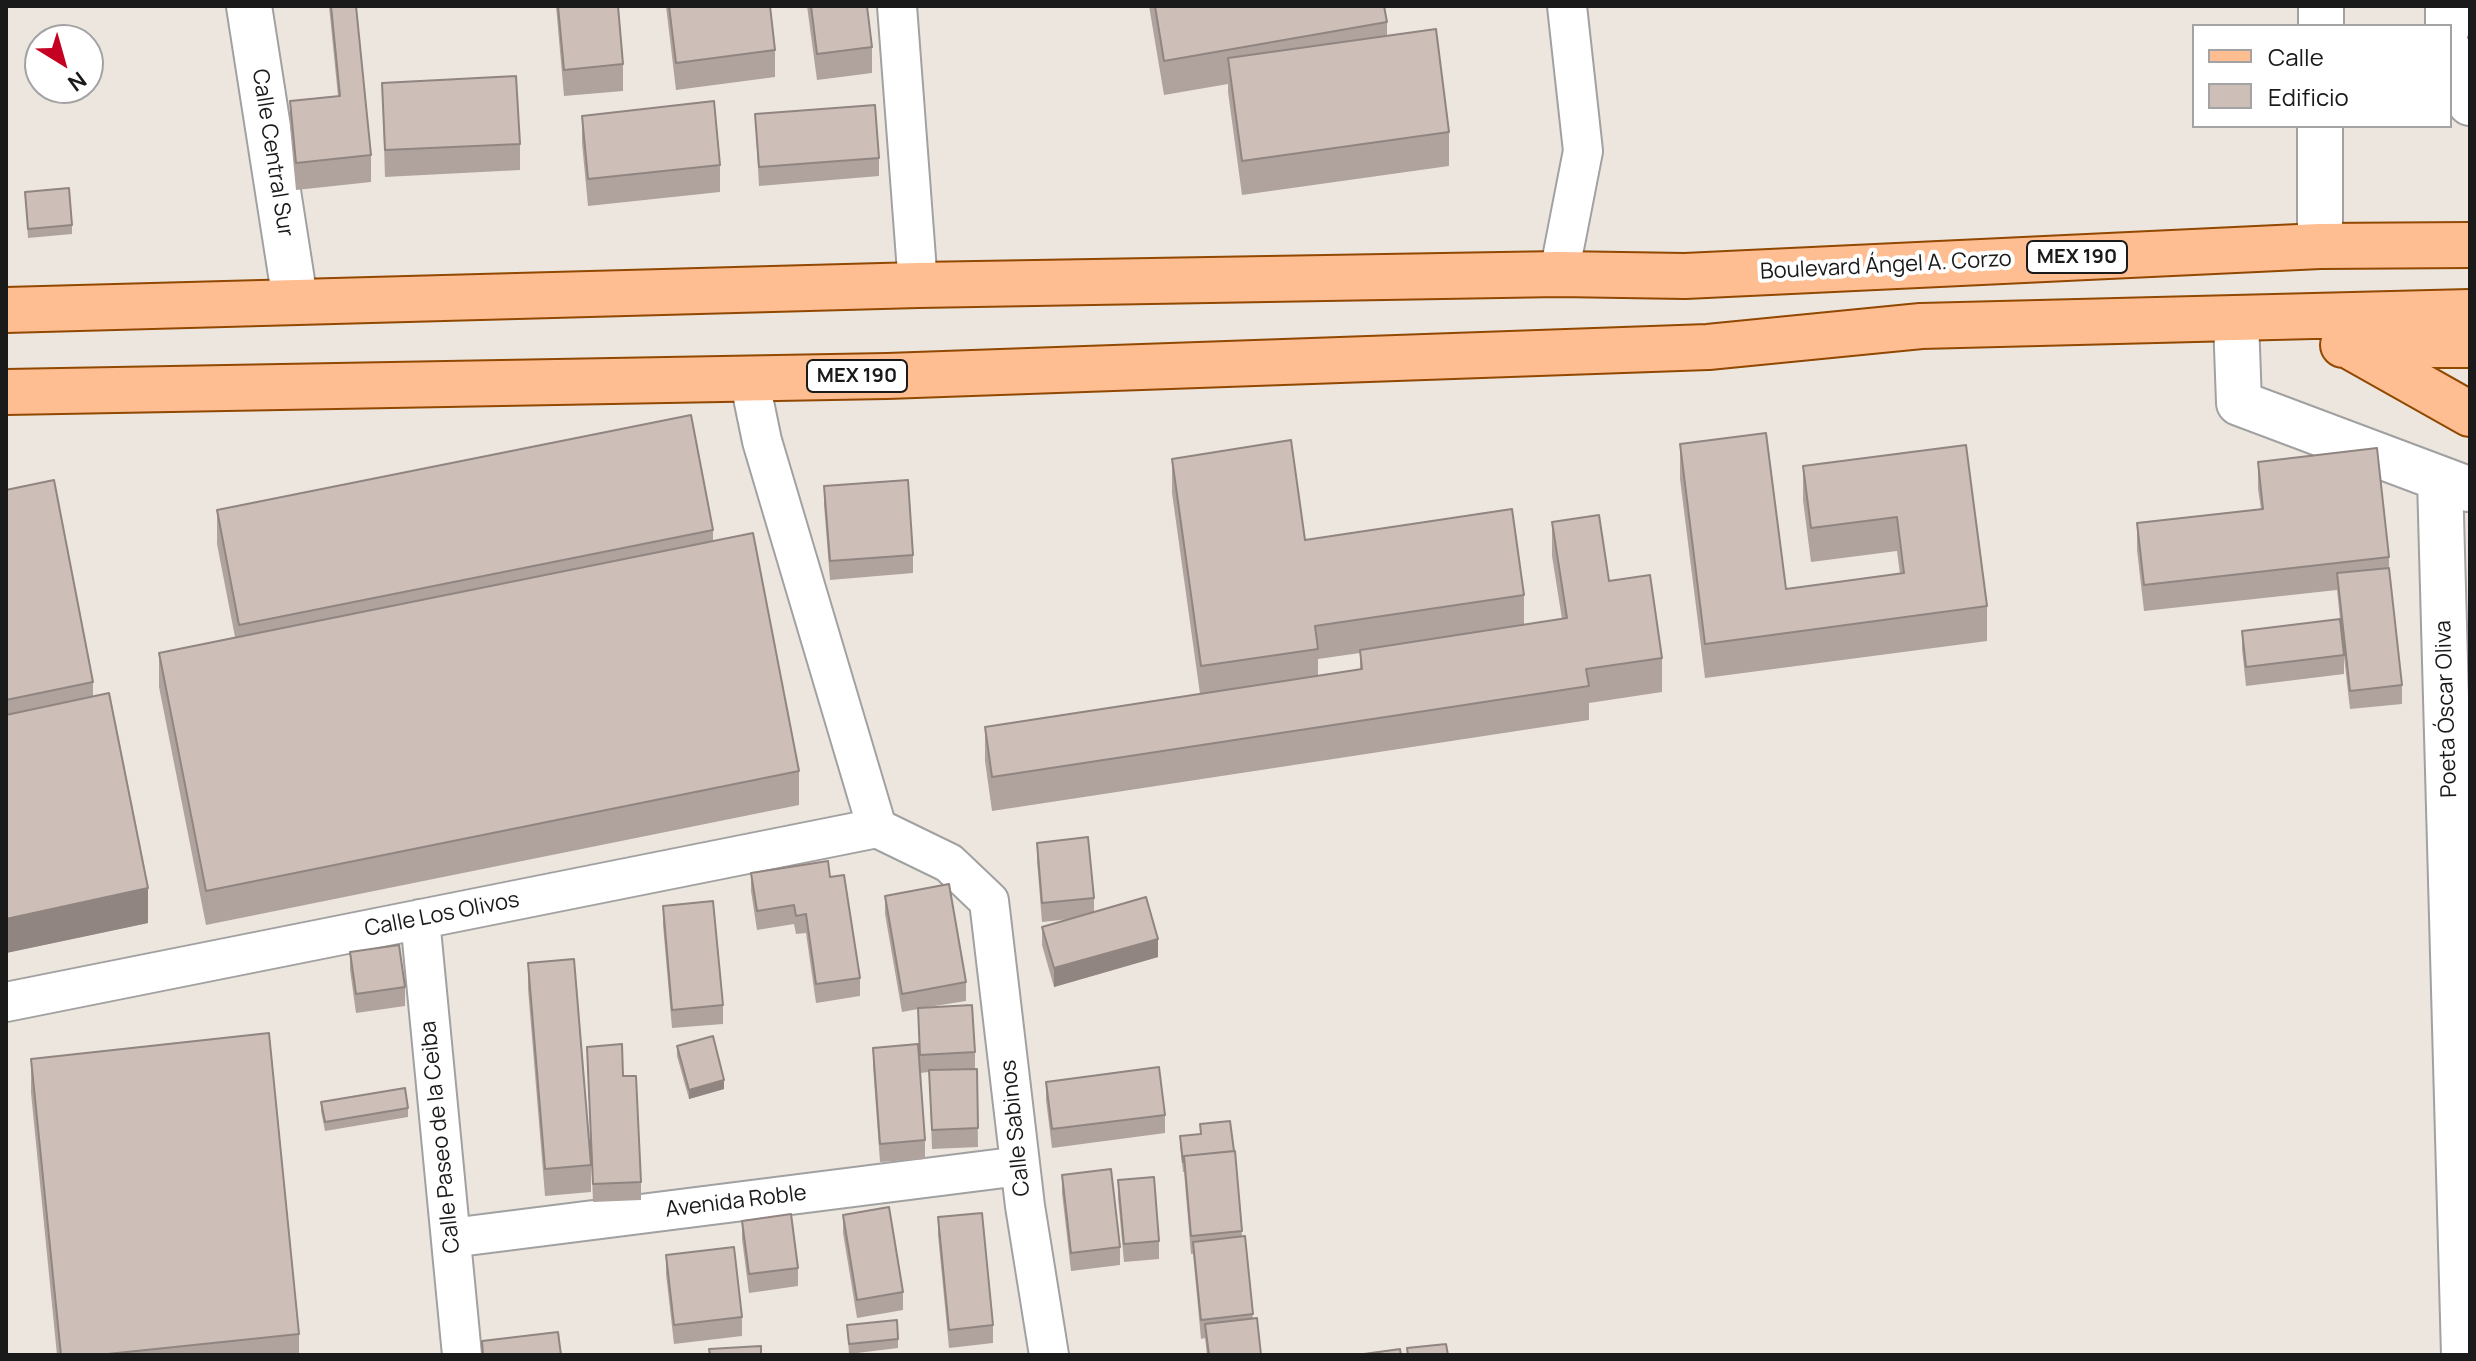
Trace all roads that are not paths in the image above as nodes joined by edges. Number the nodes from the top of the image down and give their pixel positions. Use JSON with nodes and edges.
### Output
{"nodes":[{"id":1,"x":249,"y":6,"type":"edge"},
{"id":2,"x":897,"y":6,"type":"edge"},
{"id":3,"x":1567,"y":6,"type":"edge"},
{"id":4,"x":2452,"y":57,"type":"edge"},
{"id":5,"x":2470,"y":103,"type":"edge"},
{"id":6,"x":2320,"y":128,"type":"edge"},
{"id":7,"x":2470,"y":245,"type":"edge"},
{"id":8,"x":2320,"y":246,"type":"junction"},
{"id":9,"x":1559,"y":274,"type":"junction"},
{"id":10,"x":918,"y":285,"type":"junction"},
{"id":11,"x":295,"y":300,"type":"junction"},
{"id":12,"x":6,"y":310,"type":"edge"},
{"id":13,"x":2470,"y":312,"type":"edge"},
{"id":14,"x":2236,"y":333,"type":"junction"},
{"id":15,"x":2349,"y":345,"type":"junction"},
{"id":16,"x":2470,"y":345,"type":"edge"},
{"id":17,"x":749,"y":378,"type":"junction"},
{"id":18,"x":6,"y":392,"type":"edge"},
{"id":19,"x":2470,"y":414,"type":"edge"},
{"id":20,"x":2455,"y":485,"type":"edge"},
{"id":21,"x":877,"y":828,"type":"junction"},
{"id":22,"x":420,"y":919,"type":"junction"},
{"id":23,"x":6,"y":1002,"type":"edge"},
{"id":24,"x":1020,"y":1166,"type":"junction"},
{"id":25,"x":451,"y":1238,"type":"junction"},
{"id":26,"x":462,"y":1355,"type":"edge"},
{"id":27,"x":1049,"y":1355,"type":"edge"},
{"id":28,"x":2464,"y":1355,"type":"edge"}],
"edges":[{"from":1,"to":11,"type":"street","name":"Calle Central Sur"},
{"from":2,"to":10,"type":"street"},
{"from":3,"to":9,"type":"street"},
{"from":4,"to":5,"type":"street"},
{"from":6,"to":8,"type":"street"},
{"from":7,"to":8,"type":"main road","name":"Boulevard Ángel A. Corzo","number":"MEX 190"},
{"from":8,"to":9,"type":"main road","name":"Boulevard Ángel A. Corzo","number":"MEX 190"},
{"from":9,"to":10,"type":"main road","number":"MEX 190"},
{"from":10,"to":11,"type":"main road","number":"MEX 190"},
{"from":11,"to":12,"type":"main road","number":"MEX 190"},
{"from":13,"to":14,"type":"main road","number":"MEX 190"},
{"from":14,"to":15,"type":"main road","number":"MEX 190"},
{"from":14,"to":17,"type":"main road","number":"MEX 190"},
{"from":14,"to":20,"type":"street"},
{"from":15,"to":16,"type":"main road","number":"MEX 190"},
{"from":15,"to":19,"type":"main road"},
{"from":17,"to":18,"type":"main road","number":"MEX 190"},
{"from":17,"to":21,"type":"street"},
{"from":20,"to":28,"type":"street","name":"Poeta Óscar Oliva"},
{"from":21,"to":22,"type":"street","name":"Calle Los Olivos"},
{"from":21,"to":24,"type":"street","name":"Calle Sabinos"},
{"from":22,"to":23,"type":"street","name":"Calle Los Olivos"},
{"from":22,"to":25,"type":"street","name":"Calle Paseo de la Ceiba"},
{"from":24,"to":25,"type":"street","name":"Avenida Roble"},
{"from":24,"to":27,"type":"street","name":"Calle Sabinos"},
{"from":25,"to":26,"type":"street","name":"Calle Paseo de la Ceiba"}]}
